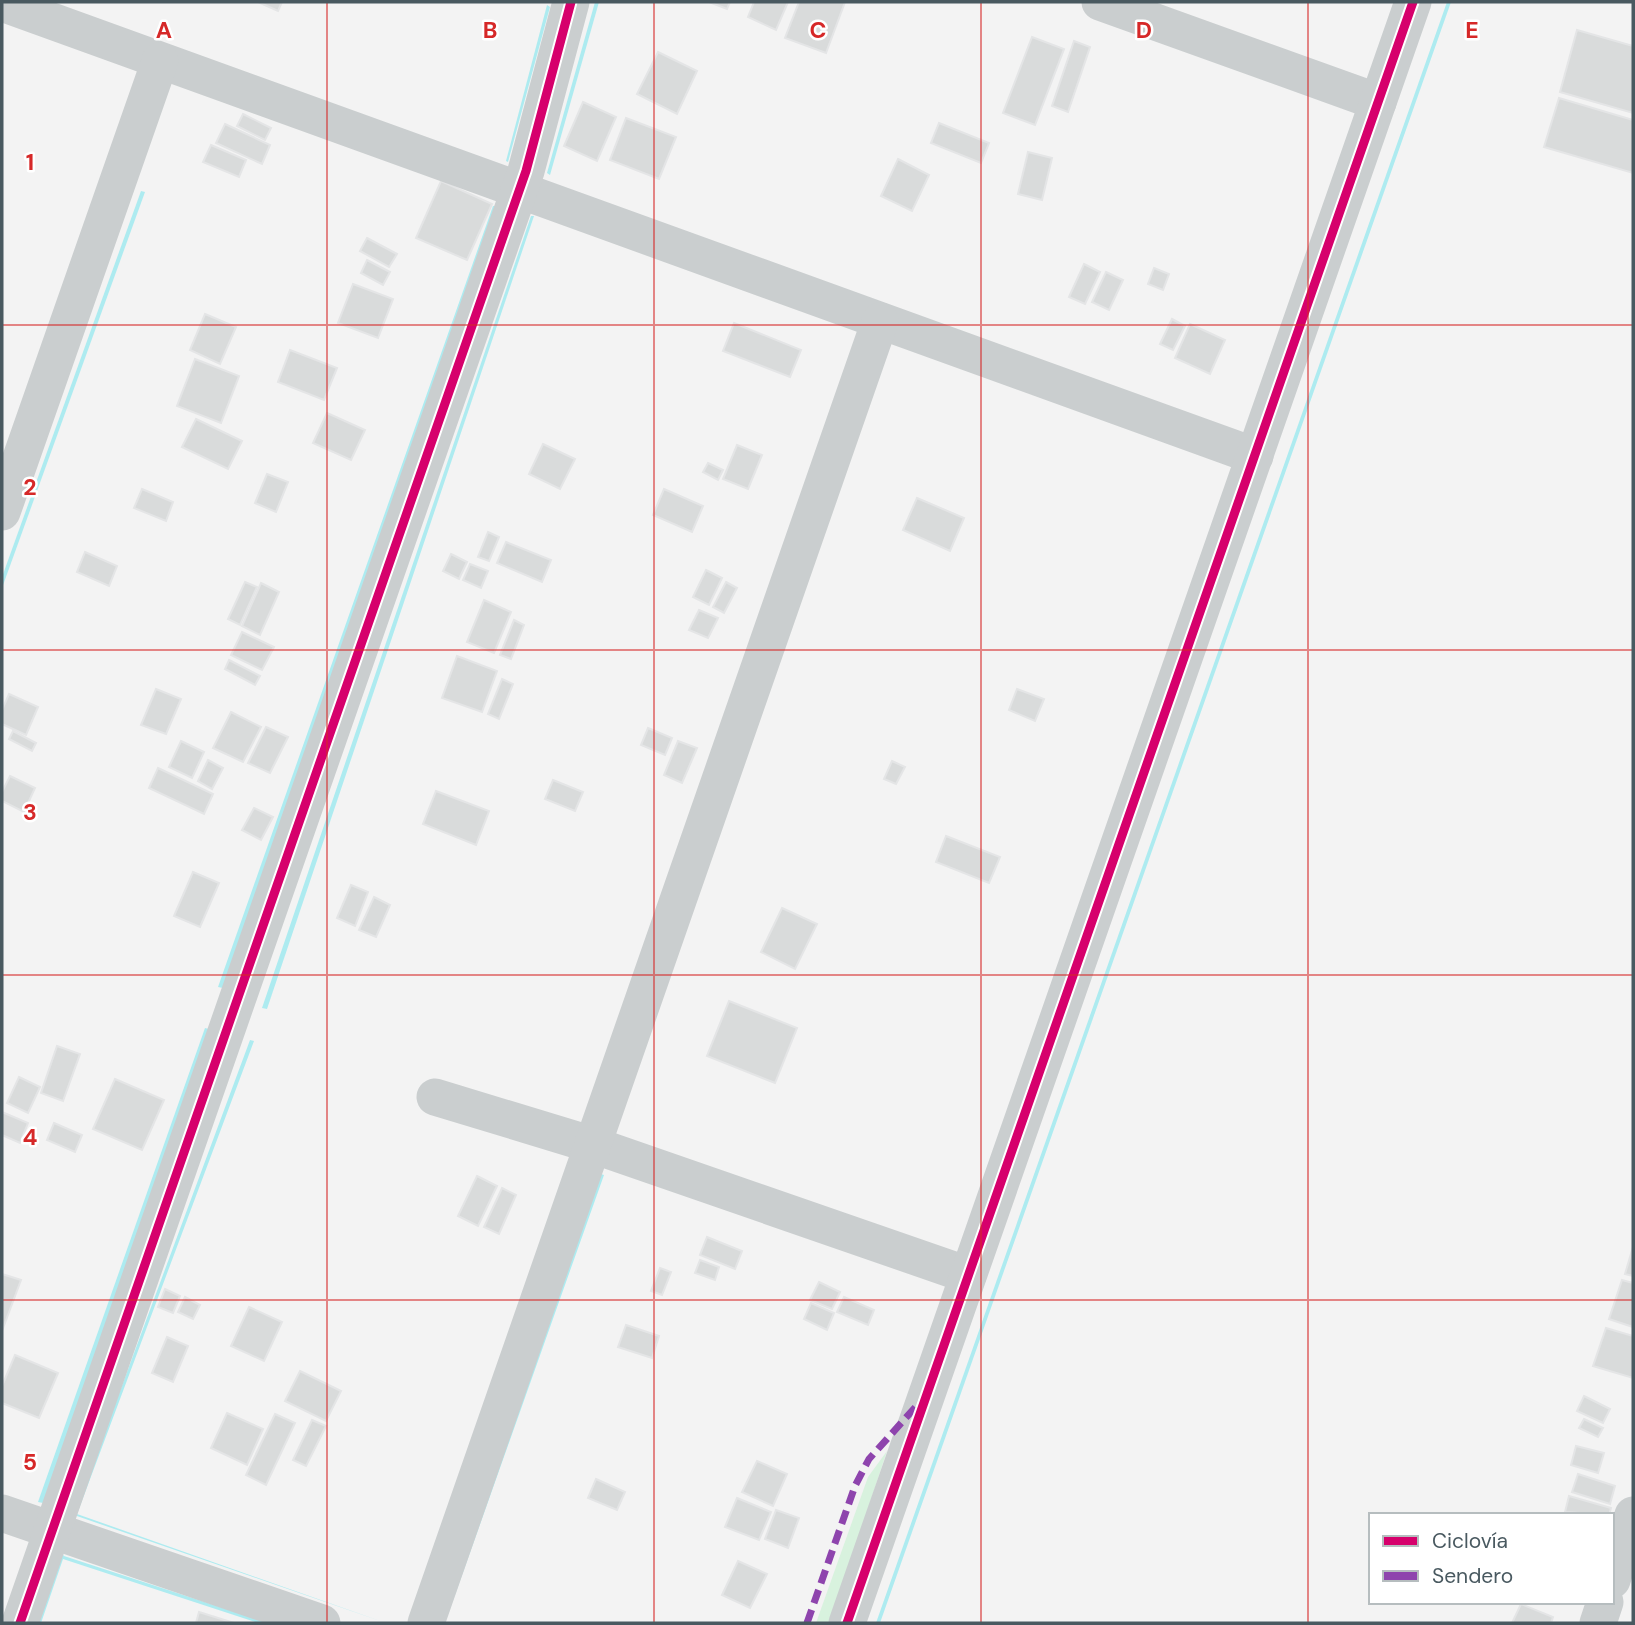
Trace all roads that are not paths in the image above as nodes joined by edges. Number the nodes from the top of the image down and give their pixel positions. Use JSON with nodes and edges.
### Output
{"nodes":[{"id":1,"x":571,"y":2,"type":"edge"},
{"id":2,"x":1100,"y":2,"type":"edge"},
{"id":3,"x":1413,"y":2,"type":"edge"},
{"id":4,"x":2,"y":3,"type":"edge"},
{"id":5,"x":160,"y":61,"type":"junction"},
{"id":6,"x":1378,"y":102,"type":"junction"},
{"id":7,"x":519,"y":190,"type":"junction"},
{"id":8,"x":880,"y":321,"type":"junction"},
{"id":9,"x":1255,"y":456,"type":"junction"},
{"id":10,"x":2,"y":512,"type":"edge"},
{"id":11,"x":435,"y":1097,"type":"dead end"},
{"id":12,"x":593,"y":1145,"type":"junction"},
{"id":13,"x":968,"y":1275,"type":"junction"},
{"id":14,"x":2,"y":1513,"type":"edge"},
{"id":15,"x":1633,"y":1515,"type":"edge"},
{"id":16,"x":52,"y":1530,"type":"junction"},
{"id":17,"x":1614,"y":1574,"type":"edge"},
{"id":18,"x":1604,"y":1604,"type":"edge"},
{"id":19,"x":20,"y":1623,"type":"edge"},
{"id":20,"x":322,"y":1623,"type":"edge"},
{"id":21,"x":426,"y":1623,"type":"edge"},
{"id":22,"x":847,"y":1623,"type":"edge"},
{"id":23,"x":1598,"y":1623,"type":"edge"}],
"edges":[{"from":1,"to":7,"type":"street"},
{"from":2,"to":6,"type":"street"},
{"from":3,"to":6,"type":"street"},
{"from":4,"to":5,"type":"street"},
{"from":5,"to":7,"type":"street"},
{"from":5,"to":10,"type":"street"},
{"from":6,"to":9,"type":"street"},
{"from":7,"to":8,"type":"street"},
{"from":7,"to":16,"type":"street"},
{"from":8,"to":9,"type":"street"},
{"from":8,"to":12,"type":"street"},
{"from":9,"to":13,"type":"street"},
{"from":11,"to":12,"type":"street"},
{"from":12,"to":13,"type":"street"},
{"from":12,"to":21,"type":"street"},
{"from":13,"to":22,"type":"street"},
{"from":14,"to":16,"type":"street"},
{"from":15,"to":17,"type":"street"},
{"from":16,"to":19,"type":"street"},
{"from":16,"to":20,"type":"street"},
{"from":18,"to":23,"type":"street"}]}
